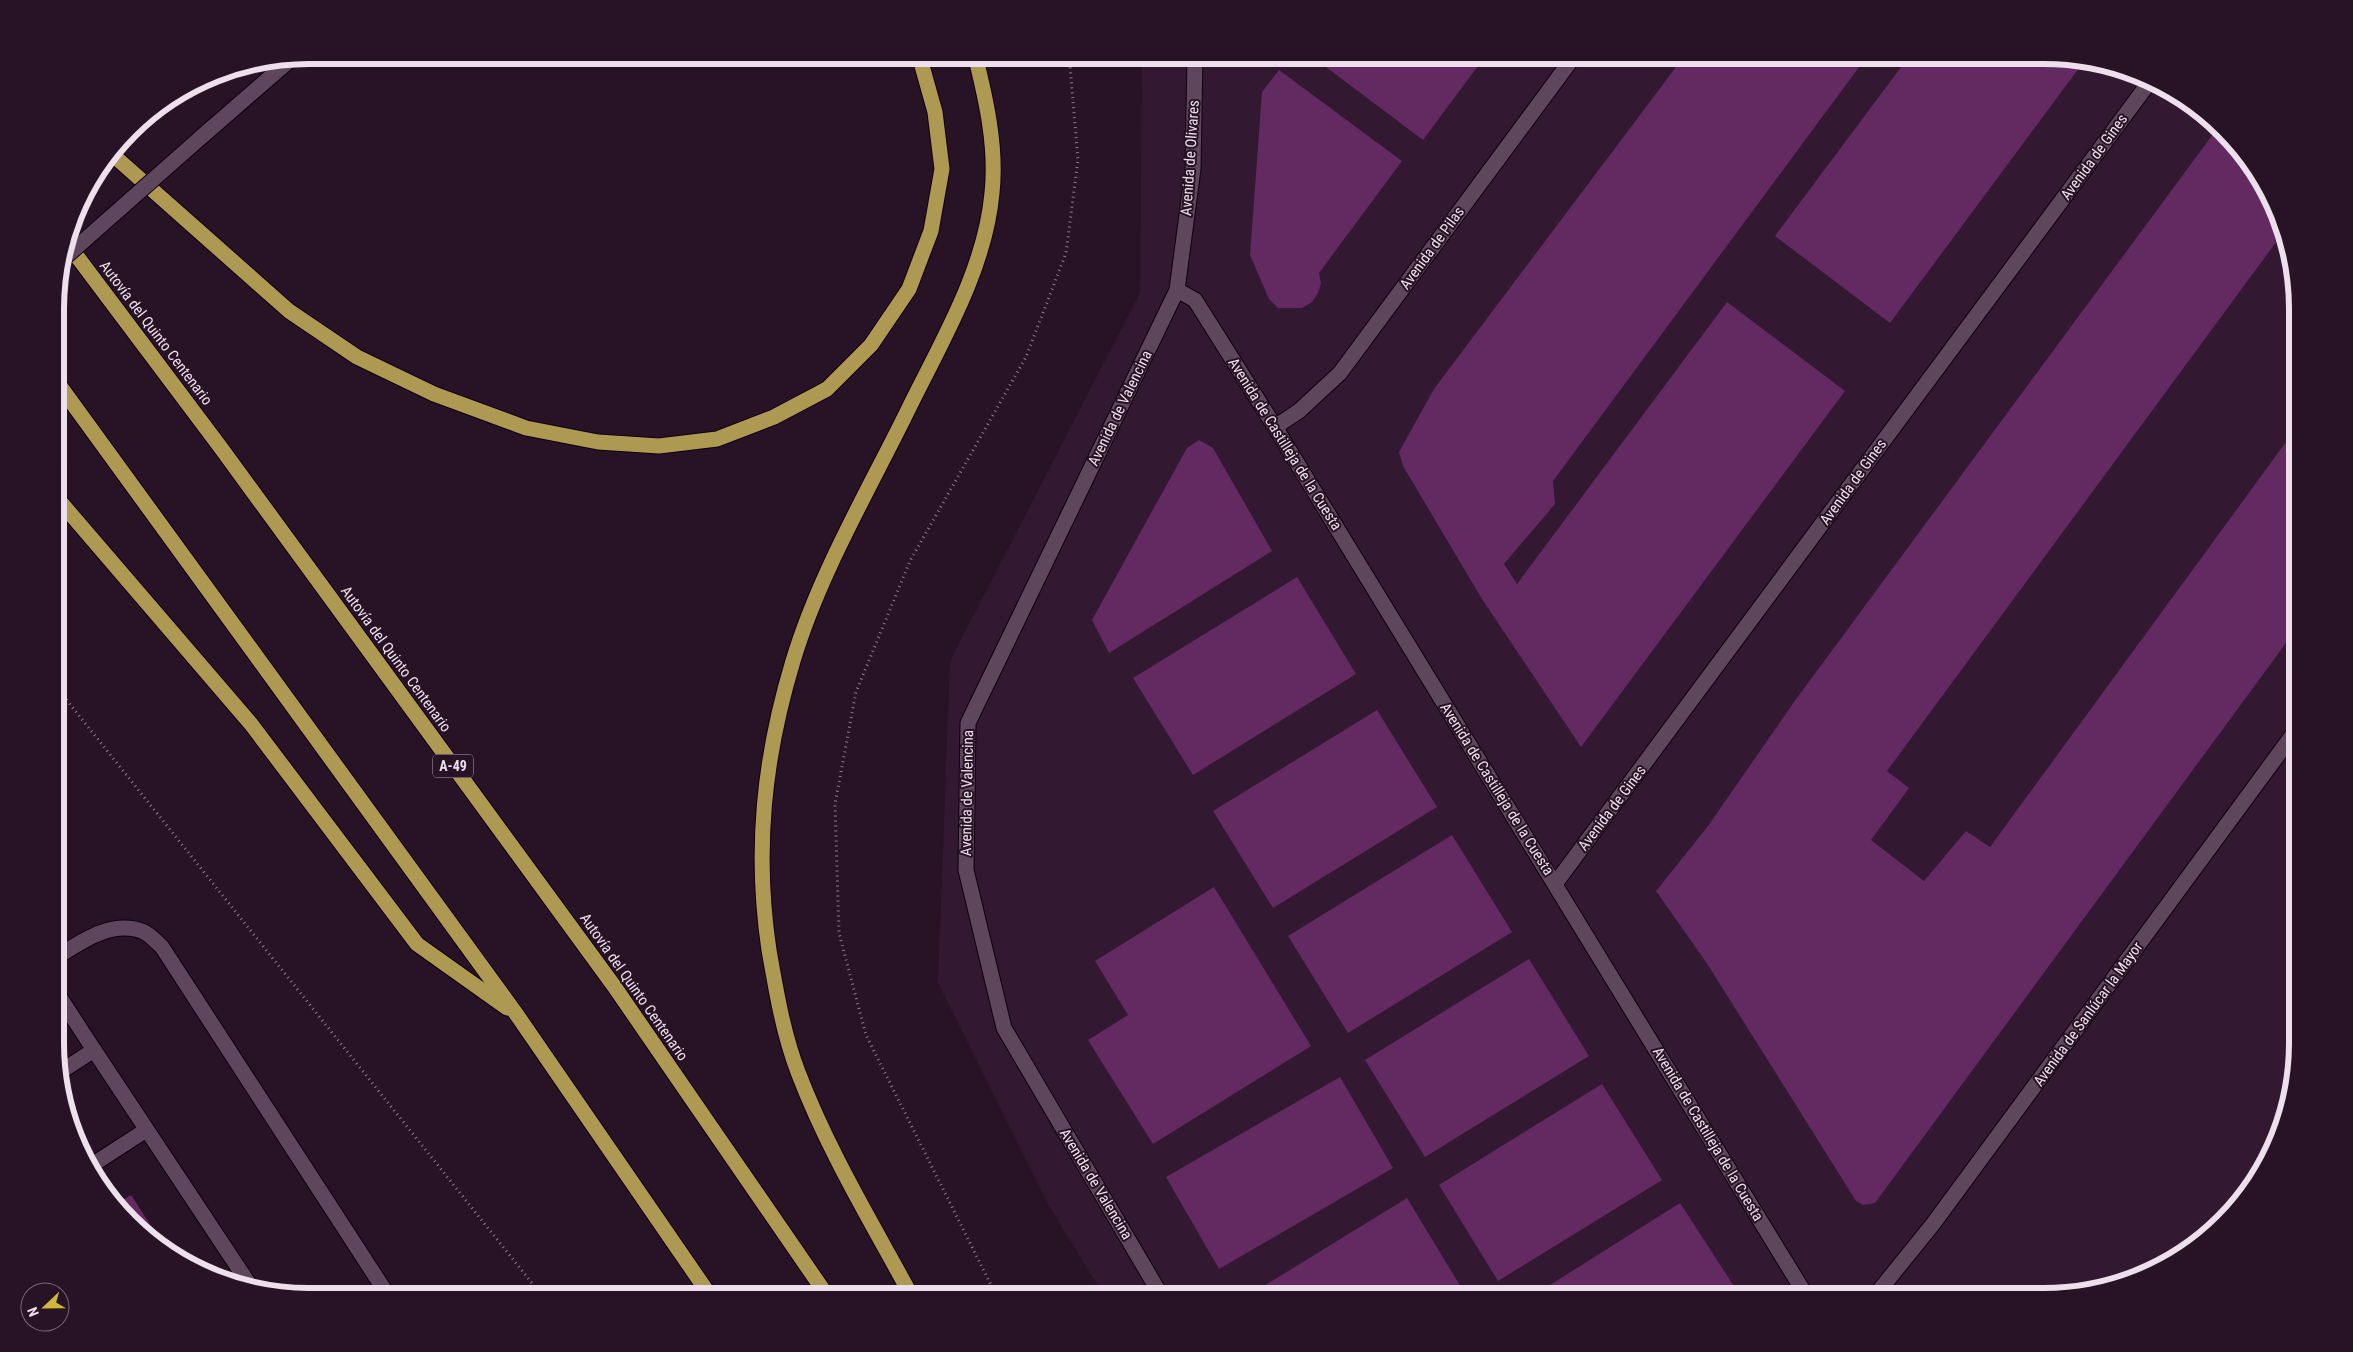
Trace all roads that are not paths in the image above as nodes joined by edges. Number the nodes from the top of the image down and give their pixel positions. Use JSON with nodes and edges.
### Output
{"nodes":[{"id":1,"x":922,"y":64,"type":"edge"},
{"id":2,"x":976,"y":64,"type":"edge"},
{"id":3,"x":1195,"y":64,"type":"edge"},
{"id":4,"x":1568,"y":64,"type":"edge"},
{"id":5,"x":283,"y":65,"type":"edge"},
{"id":6,"x":2147,"y":86,"type":"edge"},
{"id":7,"x":116,"y":158,"type":"edge"},
{"id":8,"x":71,"y":248,"type":"edge"},
{"id":9,"x":70,"y":253,"type":"edge"},
{"id":10,"x":1177,"y":290,"type":"junction"},
{"id":11,"x":64,"y":392,"type":"edge"},
{"id":12,"x":1275,"y":427,"type":"junction"},
{"id":13,"x":64,"y":506,"type":"edge"},
{"id":14,"x":2289,"y":741,"type":"edge"},
{"id":15,"x":1555,"y":884,"type":"junction"},
{"id":16,"x":64,"y":952,"type":"edge"},
{"id":17,"x":64,"y":1004,"type":"edge"},
{"id":18,"x":517,"y":1015,"type":"junction"},
{"id":19,"x":94,"y":1050,"type":"junction"},
{"id":20,"x":65,"y":1069,"type":"edge"},
{"id":21,"x":146,"y":1130,"type":"junction"},
{"id":22,"x":95,"y":1163,"type":"edge"},
{"id":23,"x":247,"y":1280,"type":"edge"},
{"id":24,"x":383,"y":1288,"type":"edge"},
{"id":25,"x":705,"y":1288,"type":"edge"},
{"id":26,"x":822,"y":1288,"type":"edge"},
{"id":27,"x":907,"y":1288,"type":"edge"},
{"id":28,"x":1157,"y":1288,"type":"edge"},
{"id":29,"x":1803,"y":1288,"type":"edge"},
{"id":30,"x":1880,"y":1288,"type":"edge"}],
"edges":[{"from":1,"to":7,"type":"highway"},
{"from":2,"to":27,"type":"highway"},
{"from":3,"to":10,"type":"street","name":"Avenida de Olivares"},
{"from":4,"to":12,"type":"street","name":"Avenida de Pilas"},
{"from":5,"to":9,"type":"street","bridge":true},
{"from":6,"to":15,"type":"street","name":"Avenida de Gines"},
{"from":8,"to":26,"type":"highway","name":"Autovía del Quinto Centenario","number":"A-49"},
{"from":10,"to":12,"type":"street","name":"Avenida de Castilleja de la Cuesta"},
{"from":10,"to":28,"type":"street","name":"Avenida de Valencina"},
{"from":11,"to":18,"type":"highway"},
{"from":12,"to":15,"type":"street","name":"Avenida de Castilleja de la Cuesta"},
{"from":13,"to":18,"type":"highway"},
{"from":14,"to":30,"type":"street","name":"Avenida de Sanlúcar la Mayor"},
{"from":15,"to":29,"type":"street","name":"Avenida de Castilleja de la Cuesta"},
{"from":16,"to":24,"type":"street"},
{"from":17,"to":19,"type":"street"},
{"from":18,"to":25,"type":"highway"},
{"from":19,"to":20,"type":"street"},
{"from":19,"to":21,"type":"street"},
{"from":21,"to":22,"type":"street"},
{"from":21,"to":23,"type":"street"}]}
